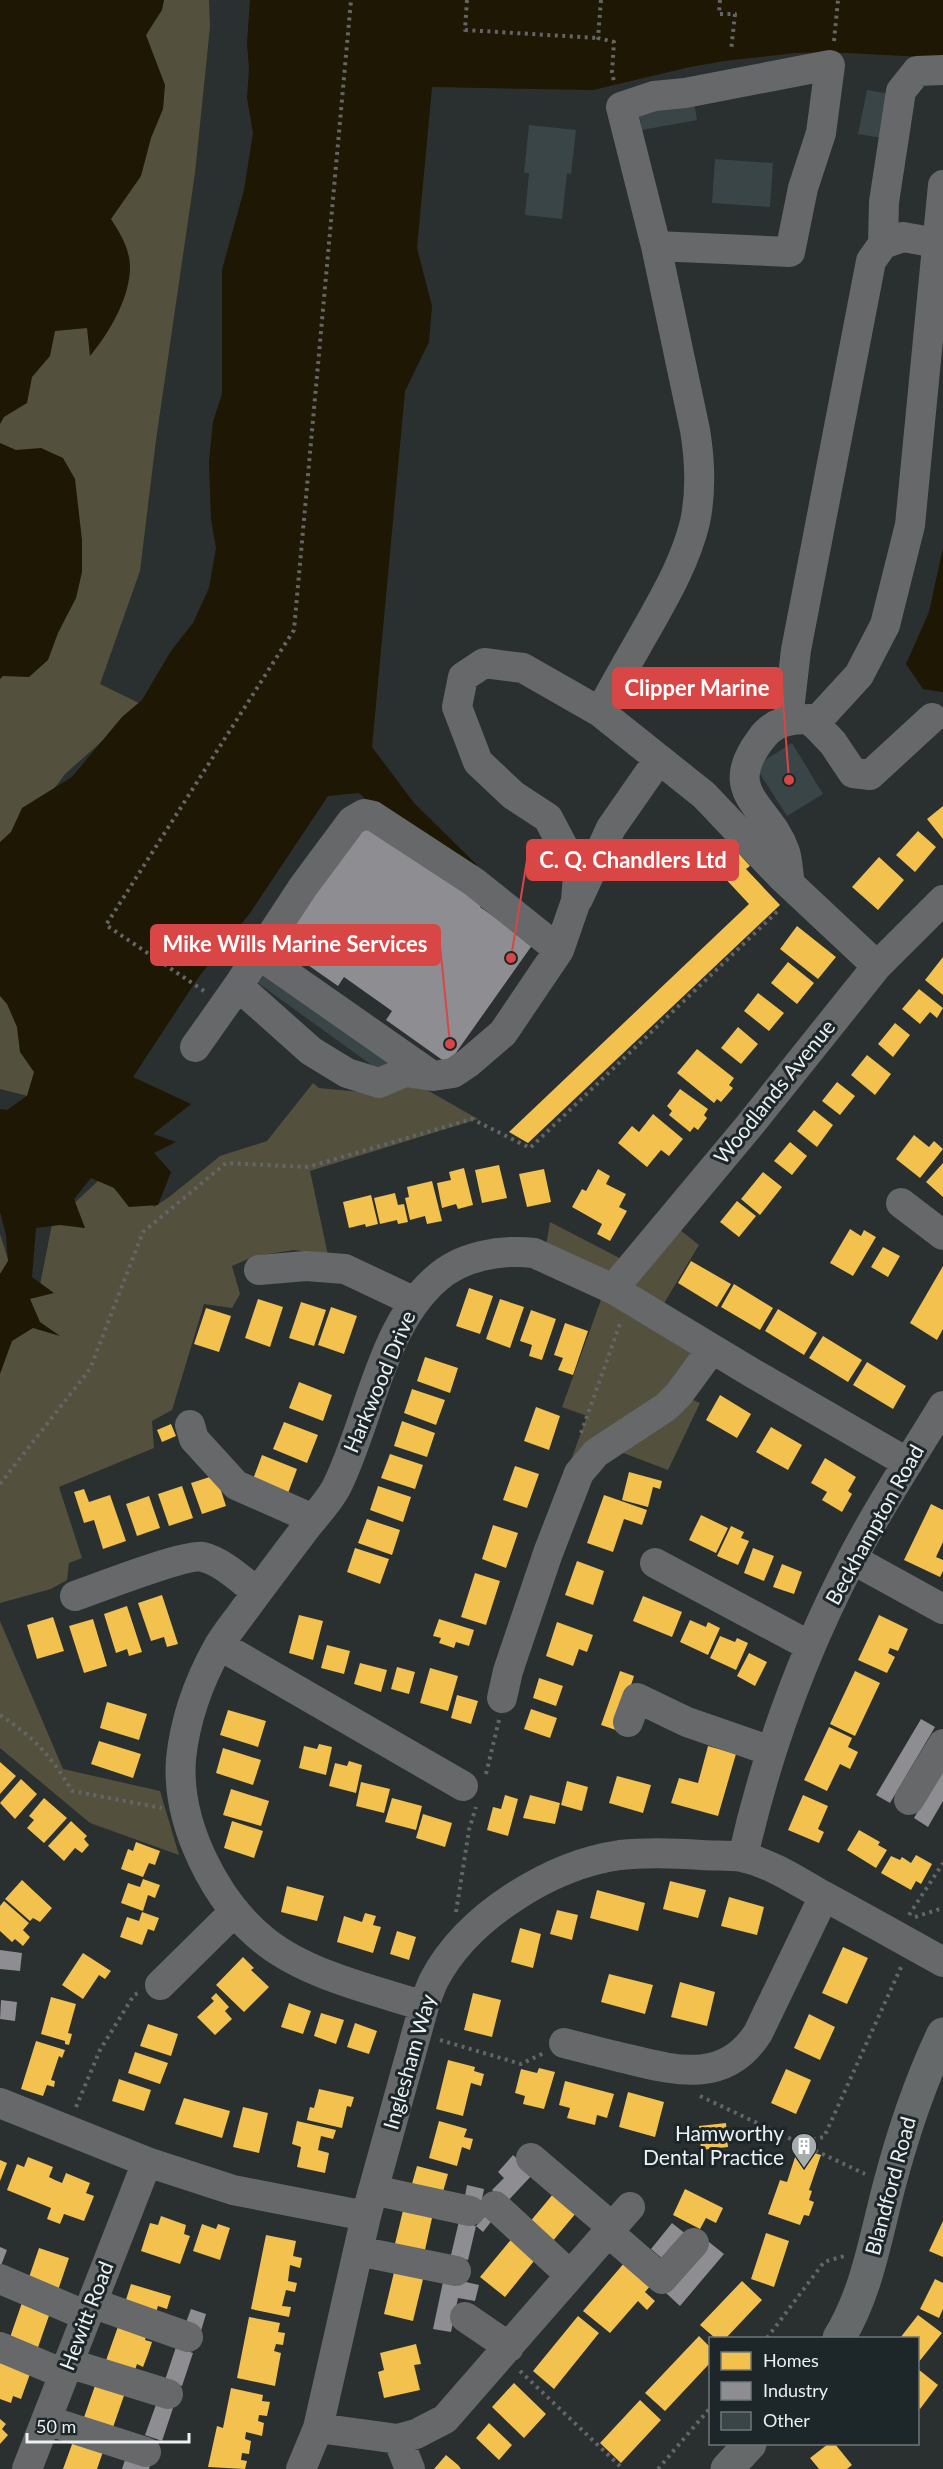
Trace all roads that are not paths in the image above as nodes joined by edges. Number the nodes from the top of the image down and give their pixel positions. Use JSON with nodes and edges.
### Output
{"nodes":[{"id":1,"x":943,"y":70,"type":"edge"},
{"id":2,"x":943,"y":185,"type":"edge"},
{"id":3,"x":937,"y":243,"type":"junction"},
{"id":4,"x":883,"y":244,"type":"junction"},
{"id":5,"x":656,"y":246,"type":"junction"},
{"id":6,"x":600,"y":712,"type":"junction"},
{"id":7,"x":932,"y":718,"type":"dead end"},
{"id":8,"x":801,"y":721,"type":"junction"},
{"id":9,"x":659,"y":759,"type":"junction"},
{"id":10,"x":794,"y":888,"type":"junction"},
{"id":11,"x":576,"y":901,"type":"junction"},
{"id":12,"x":942,"y":902,"type":"edge"},
{"id":13,"x":559,"y":950,"type":"junction"},
{"id":14,"x":258,"y":954,"type":"junction"},
{"id":15,"x":877,"y":966,"type":"junction"},
{"id":16,"x":237,"y":986,"type":"junction"},
{"id":17,"x":195,"y":1047,"type":"dead end"},
{"id":18,"x":433,"y":1076,"type":"junction"},
{"id":19,"x":902,"y":1203,"type":"dead end"},
{"id":20,"x":943,"y":1235,"type":"edge"},
{"id":21,"x":259,"y":1270,"type":"dead end"},
{"id":22,"x":621,"y":1294,"type":"junction"},
{"id":23,"x":415,"y":1302,"type":"junction"},
{"id":24,"x":712,"y":1349,"type":"junction"},
{"id":25,"x":943,"y":1406,"type":"edge"},
{"id":26,"x":190,"y":1425,"type":"dead end"},
{"id":27,"x":908,"y":1462,"type":"junction"},
{"id":28,"x":313,"y":1519,"type":"junction"},
{"id":29,"x":852,"y":1559,"type":"junction"},
{"id":30,"x":655,"y":1563,"type":"dead end"},
{"id":31,"x":257,"y":1592,"type":"junction"},
{"id":32,"x":75,"y":1596,"type":"dead end"},
{"id":33,"x":943,"y":1609,"type":"edge"},
{"id":34,"x":219,"y":1645,"type":"junction"},
{"id":35,"x":810,"y":1646,"type":"junction"},
{"id":36,"x":502,"y":1698,"type":"road end"},
{"id":37,"x":628,"y":1722,"type":"dead end"},
{"id":38,"x":943,"y":1744,"type":"edge"},
{"id":39,"x":771,"y":1751,"type":"junction"},
{"id":40,"x":475,"y":1790,"type":"road end"},
{"id":41,"x":909,"y":1800,"type":"dead end"},
{"id":42,"x":743,"y":1857,"type":"junction"},
{"id":43,"x":825,"y":1896,"type":"junction"},
{"id":44,"x":236,"y":1911,"type":"junction"},
{"id":45,"x":943,"y":1962,"type":"edge"},
{"id":46,"x":160,"y":1985,"type":"road end"},
{"id":47,"x":420,"y":2019,"type":"junction"},
{"id":48,"x":943,"y":2034,"type":"edge"},
{"id":49,"x":582,"y":2039,"type":"road end"},
{"id":50,"x":0,"y":2103,"type":"edge"},
{"id":51,"x":531,"y":2158,"type":"dead end"},
{"id":52,"x":147,"y":2162,"type":"junction"},
{"id":53,"x":369,"y":2203,"type":"junction"},
{"id":54,"x":616,"y":2222,"type":"junction"},
{"id":55,"x":694,"y":2243,"type":"dead end"},
{"id":56,"x":358,"y":2251,"type":"junction"},
{"id":57,"x":456,"y":2271,"type":"dead end"},
{"id":58,"x":570,"y":2275,"type":"junction"},
{"id":59,"x":0,"y":2279,"type":"edge"},
{"id":60,"x":90,"y":2309,"type":"junction"},
{"id":61,"x":465,"y":2317,"type":"dead end"},
{"id":62,"x":188,"y":2337,"type":"dead end"},
{"id":63,"x":840,"y":2337,"type":"edge"},
{"id":64,"x":0,"y":2347,"type":"edge"},
{"id":65,"x":505,"y":2350,"type":"junction"},
{"id":66,"x":66,"y":2368,"type":"junction"},
{"id":67,"x":168,"y":2394,"type":"dead end"},
{"id":68,"x":46,"y":2420,"type":"junction"},
{"id":69,"x":318,"y":2428,"type":"junction"},
{"id":70,"x":398,"y":2439,"type":"junction"},
{"id":71,"x":749,"y":2445,"type":"edge"},
{"id":72,"x":146,"y":2452,"type":"dead end"},
{"id":73,"x":27,"y":2469,"type":"edge"},
{"id":74,"x":301,"y":2469,"type":"edge"},
{"id":75,"x":410,"y":2469,"type":"edge"},
{"id":76,"x":727,"y":2469,"type":"edge"}],
"edges":[{"from":1,"to":4,"type":"street"},
{"from":2,"to":3,"type":"street"},
{"from":3,"to":4,"type":"street"},
{"from":3,"to":8,"type":"street"},
{"from":4,"to":8,"type":"street"},
{"from":5,"to":5,"type":"street"},
{"from":5,"to":6,"type":"street"},
{"from":6,"to":9,"type":"street"},
{"from":6,"to":11,"type":"street"},
{"from":7,"to":8,"type":"street"},
{"from":8,"to":10,"type":"street"},
{"from":9,"to":10,"type":"street"},
{"from":9,"to":11,"type":"street"},
{"from":10,"to":15,"type":"street"},
{"from":11,"to":13,"type":"street"},
{"from":12,"to":15,"type":"street","name":"Woodlands Avenue"},
{"from":13,"to":14,"type":"street"},
{"from":13,"to":18,"type":"street"},
{"from":14,"to":16,"type":"street"},
{"from":14,"to":18,"type":"street"},
{"from":15,"to":22,"type":"street","name":"Woodlands Avenue"},
{"from":16,"to":17,"type":"street"},
{"from":16,"to":18,"type":"street"},
{"from":19,"to":20,"type":"street"},
{"from":21,"to":23,"type":"street"},
{"from":22,"to":23,"type":"street","name":"Harkwood Drive"},
{"from":22,"to":24,"type":"street","name":"Harkwood Drive"},
{"from":23,"to":28,"type":"street","name":"Harkwood Drive"},
{"from":24,"to":27,"type":"street","name":"Harkwood Drive"},
{"from":24,"to":36,"type":"street"},
{"from":25,"to":27,"type":"street","name":"Beckhampton Road"},
{"from":26,"to":28,"type":"street"},
{"from":27,"to":29,"type":"street","name":"Beckhampton Road"},
{"from":28,"to":31,"type":"street","name":"Harkwood Drive"},
{"from":29,"to":33,"type":"street"},
{"from":29,"to":35,"type":"street","name":"Beckhampton Road"},
{"from":30,"to":35,"type":"street"},
{"from":31,"to":32,"type":"street"},
{"from":31,"to":34,"type":"street","name":"Harkwood Drive"},
{"from":34,"to":40,"type":"street"},
{"from":34,"to":44,"type":"street","name":"Harkwood Drive"},
{"from":35,"to":39,"type":"street","name":"Beckhampton Road"},
{"from":37,"to":39,"type":"street"},
{"from":38,"to":41,"type":"street"},
{"from":39,"to":42,"type":"street","name":"Beckhampton Road"},
{"from":42,"to":43,"type":"street","name":"Inglesham Way"},
{"from":42,"to":47,"type":"street","name":"Inglesham Way"},
{"from":43,"to":45,"type":"street","name":"Inglesham Way"},
{"from":43,"to":49,"type":"street"},
{"from":44,"to":46,"type":"street"},
{"from":44,"to":47,"type":"street","name":"Harkwood Drive"},
{"from":47,"to":53,"type":"street","name":"Inglesham Way"},
{"from":48,"to":63,"type":"main road","name":"Blandford Road"},
{"from":50,"to":52,"type":"street"},
{"from":51,"to":54,"type":"street"},
{"from":52,"to":53,"type":"street"},
{"from":52,"to":60,"type":"street","name":"Hewitt Road"},
{"from":53,"to":56,"type":"street","name":"Inglesham Way"},
{"from":53,"to":58,"type":"street"},
{"from":54,"to":55,"type":"street"},
{"from":54,"to":58,"type":"street"},
{"from":56,"to":57,"type":"street"},
{"from":56,"to":69,"type":"street","name":"Inglesham Way"},
{"from":58,"to":65,"type":"street"},
{"from":59,"to":60,"type":"street"},
{"from":60,"to":62,"type":"street"},
{"from":60,"to":66,"type":"street","name":"Hewitt Road"},
{"from":61,"to":65,"type":"street"},
{"from":64,"to":66,"type":"street"},
{"from":65,"to":70,"type":"street"},
{"from":66,"to":67,"type":"street"},
{"from":66,"to":68,"type":"street","name":"Hewitt Road"},
{"from":68,"to":72,"type":"street"},
{"from":68,"to":73,"type":"street","name":"Hewitt Road"},
{"from":69,"to":70,"type":"street"},
{"from":69,"to":74,"type":"street","name":"Inglesham Way"},
{"from":70,"to":75,"type":"street"},
{"from":71,"to":76,"type":"main road"}]}
